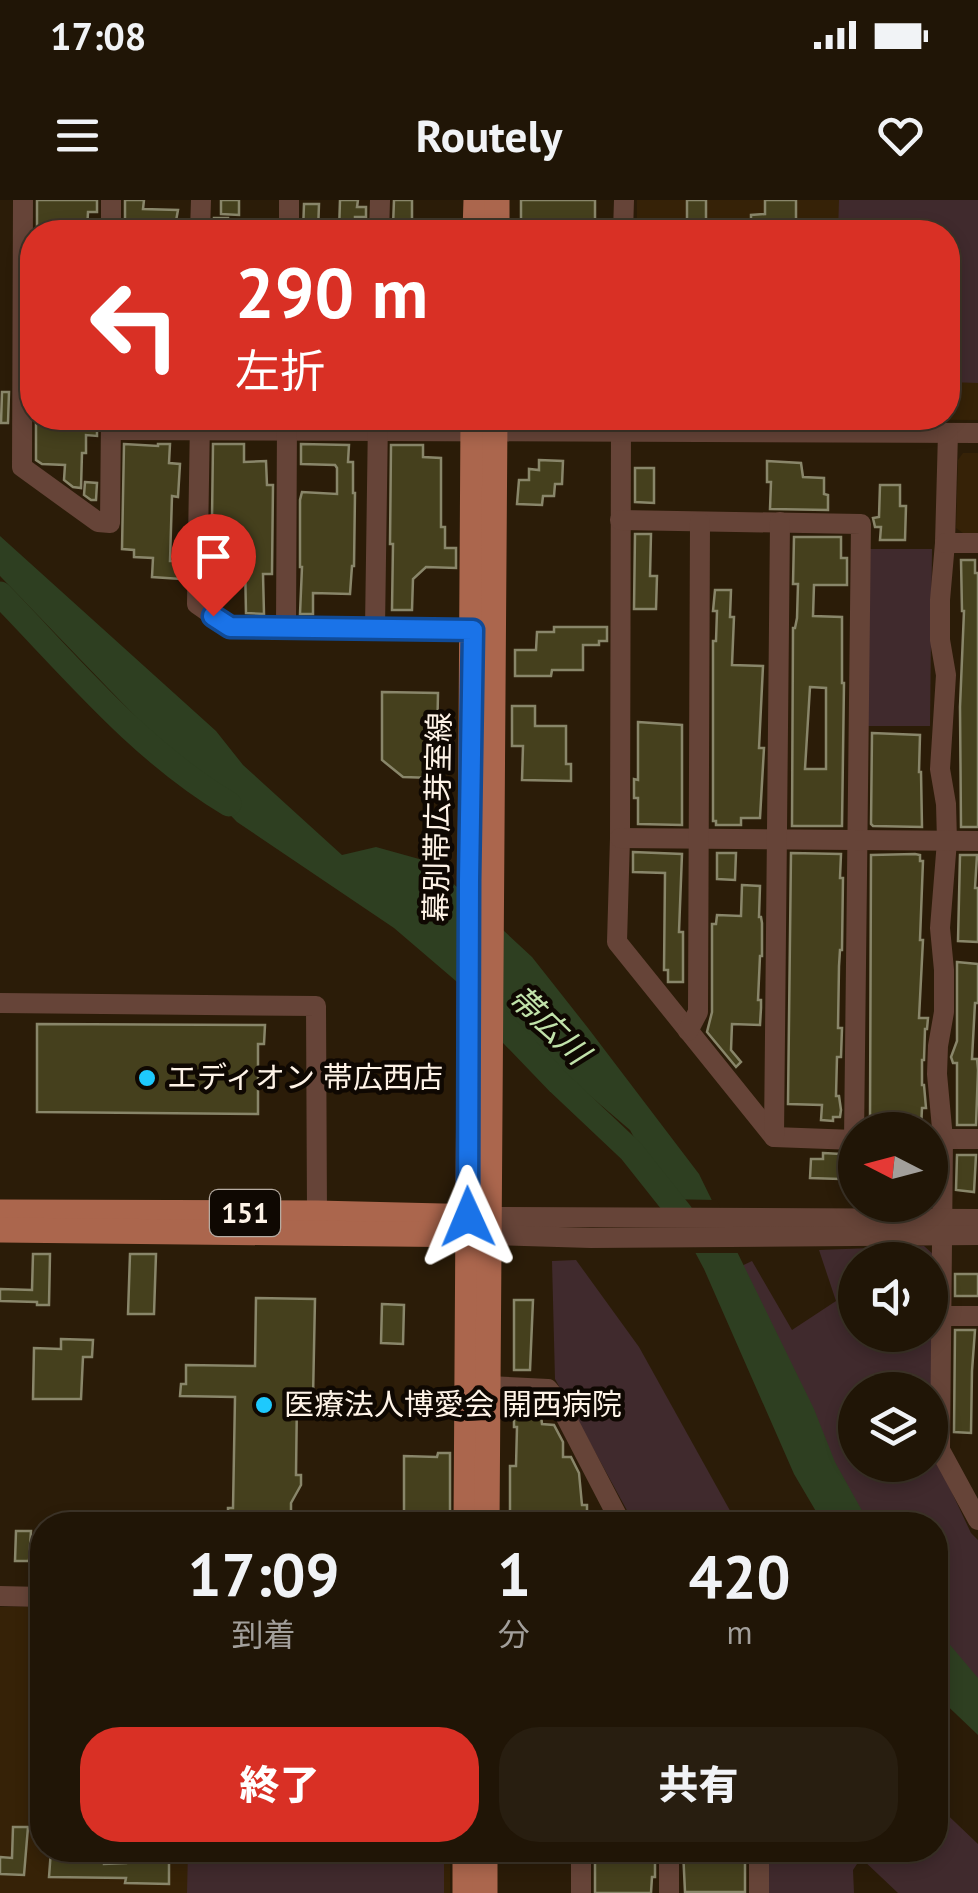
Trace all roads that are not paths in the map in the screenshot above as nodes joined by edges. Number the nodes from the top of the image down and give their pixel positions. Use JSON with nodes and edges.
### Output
{"nodes":[{"id":1,"x":22,"y":430,"type":"edge"},
{"id":2,"x":111,"y":430,"type":"edge"},
{"id":3,"x":200,"y":430,"type":"edge"},
{"id":4,"x":286,"y":430,"type":"edge"},
{"id":5,"x":378,"y":430,"type":"edge"},
{"id":6,"x":484,"y":430,"type":"edge"},
{"id":7,"x":621,"y":430,"type":"edge"},
{"id":8,"x":839,"y":430,"type":"edge"},
{"id":9,"x":948,"y":433,"type":"junction"},
{"id":10,"x":978,"y":434,"type":"edge"},
{"id":11,"x":620,"y":520,"type":"junction"},
{"id":12,"x":700,"y":522,"type":"junction"},
{"id":13,"x":780,"y":522,"type":"junction"},
{"id":14,"x":978,"y":543,"type":"edge"},
{"id":15,"x":944,"y":544,"type":"junction"},
{"id":16,"x":286,"y":628,"type":"junction"},
{"id":17,"x":374,"y":628,"type":"junction"},
{"id":18,"x":483,"y":630,"type":"junction"},
{"id":19,"x":620,"y":838,"type":"junction"},
{"id":20,"x":699,"y":839,"type":"junction"},
{"id":21,"x":777,"y":840,"type":"junction"},
{"id":22,"x":858,"y":841,"type":"junction"},
{"id":23,"x":947,"y":841,"type":"junction"},
{"id":24,"x":978,"y":842,"type":"edge"},
{"id":25,"x":0,"y":1003,"type":"edge"},
{"id":26,"x":688,"y":1032,"type":"junction"},
{"id":27,"x":855,"y":1112,"type":"edge"},
{"id":28,"x":936,"y":1112,"type":"edge"},
{"id":29,"x":774,"y":1137,"type":"junction"},
{"id":30,"x":838,"y":1139,"type":"edge"},
{"id":31,"x":978,"y":1139,"type":"edge"},
{"id":32,"x":948,"y":1140,"type":"edge"},
{"id":33,"x":0,"y":1212,"type":"edge"},
{"id":34,"x":317,"y":1213,"type":"junction"},
{"id":35,"x":978,"y":1220,"type":"edge"},
{"id":36,"x":941,"y":1222,"type":"edge"},
{"id":37,"x":478,"y":1226,"type":"junction"},
{"id":38,"x":774,"y":1227,"type":"junction"},
{"id":39,"x":941,"y":1227,"type":"junction"},
{"id":40,"x":0,"y":1230,"type":"edge"},
{"id":41,"x":978,"y":1235,"type":"edge"},
{"id":42,"x":941,"y":1242,"type":"edge"},
{"id":43,"x":948,"y":1316,"type":"edge"},
{"id":44,"x":978,"y":1316,"type":"edge"},
{"id":45,"x":941,"y":1352,"type":"edge"},
{"id":46,"x":488,"y":1386,"type":"junction"},
{"id":47,"x":467,"y":1512,"type":"edge"},
{"id":48,"x":487,"y":1512,"type":"edge"},
{"id":49,"x":615,"y":1512,"type":"edge"},
{"id":50,"x":978,"y":1520,"type":"edge"},
{"id":51,"x":0,"y":1596,"type":"edge"},
{"id":52,"x":30,"y":1597,"type":"edge"},
{"id":53,"x":465,"y":1862,"type":"edge"},
{"id":54,"x":485,"y":1862,"type":"edge"},
{"id":55,"x":581,"y":1862,"type":"edge"},
{"id":56,"x":670,"y":1862,"type":"edge"},
{"id":57,"x":760,"y":1862,"type":"edge"},
{"id":58,"x":465,"y":1893,"type":"edge"},
{"id":59,"x":484,"y":1893,"type":"edge"},
{"id":60,"x":581,"y":1893,"type":"edge"},
{"id":61,"x":670,"y":1893,"type":"edge"},
{"id":62,"x":759,"y":1893,"type":"edge"}],
"edges":[{"from":1,"to":2,"type":"street"},
{"from":3,"to":16,"type":"street"},
{"from":4,"to":16,"type":"street"},
{"from":5,"to":17,"type":"street"},
{"from":6,"to":18,"type":"main road","name":"幕別帯広芽室線"},
{"from":7,"to":11,"type":"street"},
{"from":8,"to":9,"type":"street"},
{"from":9,"to":10,"type":"street"},
{"from":9,"to":15,"type":"street"},
{"from":11,"to":12,"type":"street"},
{"from":11,"to":19,"type":"street"},
{"from":12,"to":13,"type":"street"},
{"from":12,"to":20,"type":"street"},
{"from":13,"to":21,"type":"street"},
{"from":13,"to":22,"type":"street"},
{"from":14,"to":15,"type":"street"},
{"from":15,"to":23,"type":"street"},
{"from":16,"to":17,"type":"street"},
{"from":17,"to":18,"type":"street"},
{"from":18,"to":37,"type":"main road","name":"幕別帯広芽室線"},
{"from":18,"to":37,"type":"main road","name":"幕別帯広芽室線"},
{"from":19,"to":20,"type":"street"},
{"from":19,"to":26,"type":"street"},
{"from":20,"to":21,"type":"street"},
{"from":20,"to":26,"type":"street"},
{"from":21,"to":22,"type":"street"},
{"from":21,"to":29,"type":"street"},
{"from":22,"to":23,"type":"street"},
{"from":22,"to":27,"type":"street"},
{"from":23,"to":24,"type":"street"},
{"from":23,"to":28,"type":"street"},
{"from":25,"to":34,"type":"street"},
{"from":26,"to":29,"type":"street"},
{"from":29,"to":30,"type":"street"},
{"from":31,"to":32,"type":"street"},
{"from":33,"to":34,"type":"main road","number":"151"},
{"from":34,"to":37,"type":"main road","number":"151"},
{"from":35,"to":39,"type":"street"},
{"from":36,"to":39,"type":"street"},
{"from":37,"to":38,"type":"street"},
{"from":37,"to":38,"type":"street"},
{"from":37,"to":40,"type":"main road","number":"151"},
{"from":37,"to":46,"type":"main road"},
{"from":37,"to":47,"type":"main road"},
{"from":38,"to":39,"type":"street"},
{"from":39,"to":41,"type":"street"},
{"from":39,"to":42,"type":"street"},
{"from":43,"to":44,"type":"street"},
{"from":45,"to":50,"type":"street"},
{"from":46,"to":48,"type":"main road"},
{"from":46,"to":49,"type":"street"},
{"from":51,"to":52,"type":"street"},
{"from":53,"to":58,"type":"main road"},
{"from":54,"to":59,"type":"main road"},
{"from":55,"to":60,"type":"street"},
{"from":56,"to":61,"type":"street"},
{"from":57,"to":62,"type":"street"}]}
